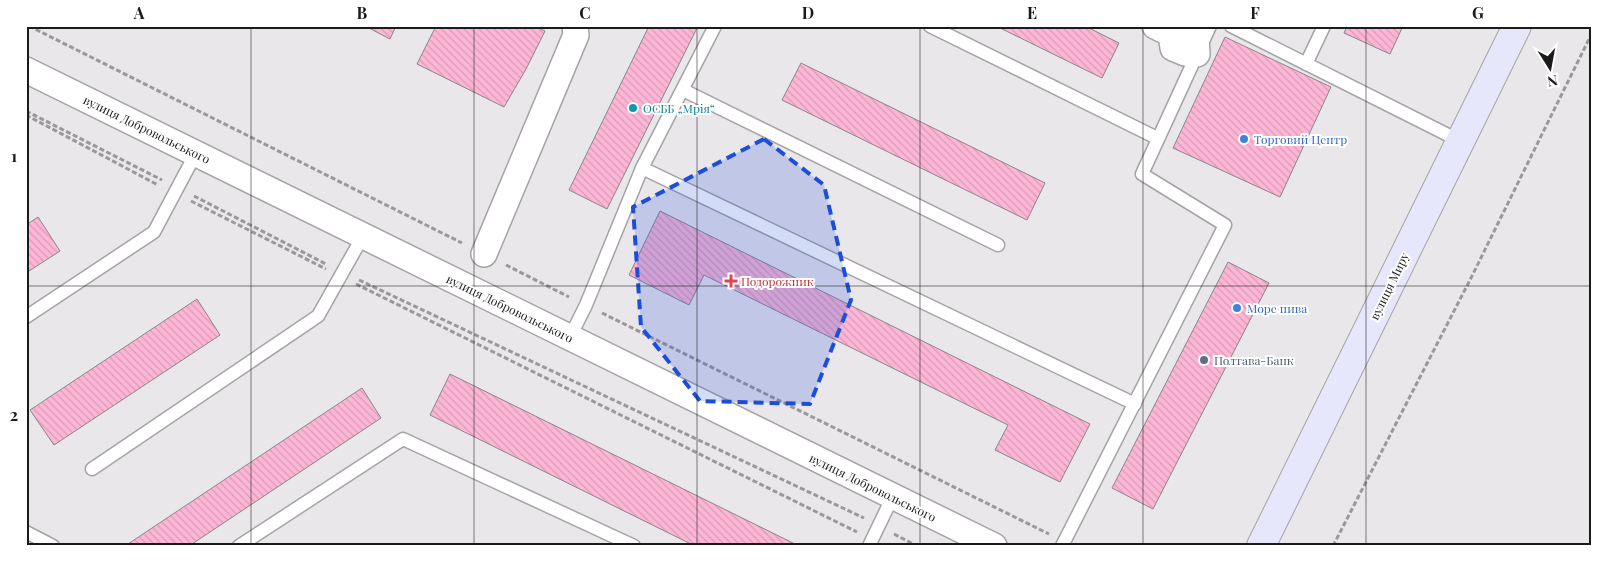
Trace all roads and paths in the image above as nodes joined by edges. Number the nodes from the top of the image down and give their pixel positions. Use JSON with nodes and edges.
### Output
{"nodes":[{"id":1,"x":29,"y":26,"type":"edge"},
{"id":2,"x":575,"y":26,"type":"edge"},
{"id":3,"x":715,"y":26,"type":"edge"},
{"id":4,"x":930,"y":26,"type":"edge"},
{"id":5,"x":1210,"y":26,"type":"edge"},
{"id":6,"x":1230,"y":26,"type":"edge"},
{"id":7,"x":1324,"y":26,"type":"edge"},
{"id":8,"x":1516,"y":26,"type":"edge"},
{"id":9,"x":1163,"y":30,"type":"edge"},
{"id":10,"x":1591,"y":35,"type":"edge"},
{"id":11,"x":1197,"y":54,"type":"junction"},
{"id":12,"x":1306,"y":64,"type":"junction"},
{"id":13,"x":26,"y":70,"type":"edge"},
{"id":14,"x":683,"y":90,"type":"junction"},
{"id":15,"x":26,"y":111,"type":"edge"},
{"id":16,"x":26,"y":115,"type":"edge"},
{"id":17,"x":1157,"y":138,"type":"junction"},
{"id":18,"x":1460,"y":141,"type":"junction"},
{"id":19,"x":196,"y":153,"type":"junction"},
{"id":20,"x":642,"y":168,"type":"junction"},
{"id":21,"x":176,"y":190,"type":"junction"},
{"id":22,"x":363,"y":236,"type":"junction"},
{"id":23,"x":998,"y":246,"type":"dead end"},
{"id":24,"x":484,"y":254,"type":"junction"},
{"id":25,"x":341,"y":275,"type":"junction"},
{"id":26,"x":586,"y":305,"type":"junction"},
{"id":27,"x":26,"y":317,"type":"edge"},
{"id":28,"x":570,"y":337,"type":"junction"},
{"id":29,"x":1135,"y":404,"type":"junction"},
{"id":30,"x":92,"y":469,"type":"dead end"},
{"id":31,"x":893,"y":496,"type":"junction"},
{"id":32,"x":879,"y":526,"type":"junction"},
{"id":33,"x":26,"y":532,"type":"edge"},
{"id":34,"x":871,"y":543,"type":"edge"},
{"id":35,"x":1063,"y":544,"type":"edge"},
{"id":36,"x":53,"y":546,"type":"edge"},
{"id":37,"x":239,"y":546,"type":"edge"},
{"id":38,"x":634,"y":546,"type":"edge"},
{"id":39,"x":917,"y":546,"type":"edge"},
{"id":40,"x":994,"y":546,"type":"edge"},
{"id":41,"x":1261,"y":546,"type":"edge"},
{"id":42,"x":1333,"y":546,"type":"edge"}],
"edges":[{"from":1,"to":24,"type":"path"},
{"from":2,"to":24,"type":"street"},
{"from":3,"to":14,"type":"lane"},
{"from":4,"to":17,"type":"lane"},
{"from":5,"to":11,"type":"lane"},
{"from":6,"to":12,"type":"lane"},
{"from":7,"to":12,"type":"lane"},
{"from":8,"to":18,"type":"main road","name":"вулиця Миру"},
{"from":9,"to":11,"type":"street"},
{"from":10,"to":42,"type":"path"},
{"from":11,"to":17,"type":"lane"},
{"from":12,"to":18,"type":"lane"},
{"from":13,"to":19,"type":"street","name":"вулиця Добровольського"},
{"from":14,"to":20,"type":"lane"},
{"from":14,"to":23,"type":"lane"},
{"from":15,"to":21,"type":"path"},
{"from":16,"to":21,"type":"path"},
{"from":17,"to":29,"type":"lane"},
{"from":18,"to":41,"type":"main road","name":"вулиця Миру"},
{"from":19,"to":21,"type":"lane"},
{"from":19,"to":22,"type":"street","name":"вулиця Добровольського"},
{"from":20,"to":26,"type":"lane"},
{"from":20,"to":29,"type":"lane"},
{"from":21,"to":25,"type":"path"},
{"from":21,"to":25,"type":"path"},
{"from":21,"to":27,"type":"lane"},
{"from":22,"to":25,"type":"lane"},
{"from":22,"to":28,"type":"street","name":"вулиця Добровольського"},
{"from":24,"to":26,"type":"path"},
{"from":25,"to":30,"type":"lane"},
{"from":25,"to":32,"type":"path"},
{"from":25,"to":34,"type":"path"},
{"from":26,"to":28,"type":"lane"},
{"from":26,"to":35,"type":"path"},
{"from":28,"to":31,"type":"street","name":"вулиця Добровольського"},
{"from":29,"to":35,"type":"lane"},
{"from":31,"to":32,"type":"lane"},
{"from":31,"to":40,"type":"street","name":"вулиця Добровольського"},
{"from":32,"to":34,"type":"lane"},
{"from":32,"to":39,"type":"path"},
{"from":33,"to":36,"type":"lane"},
{"from":37,"to":38,"type":"lane"}]}
